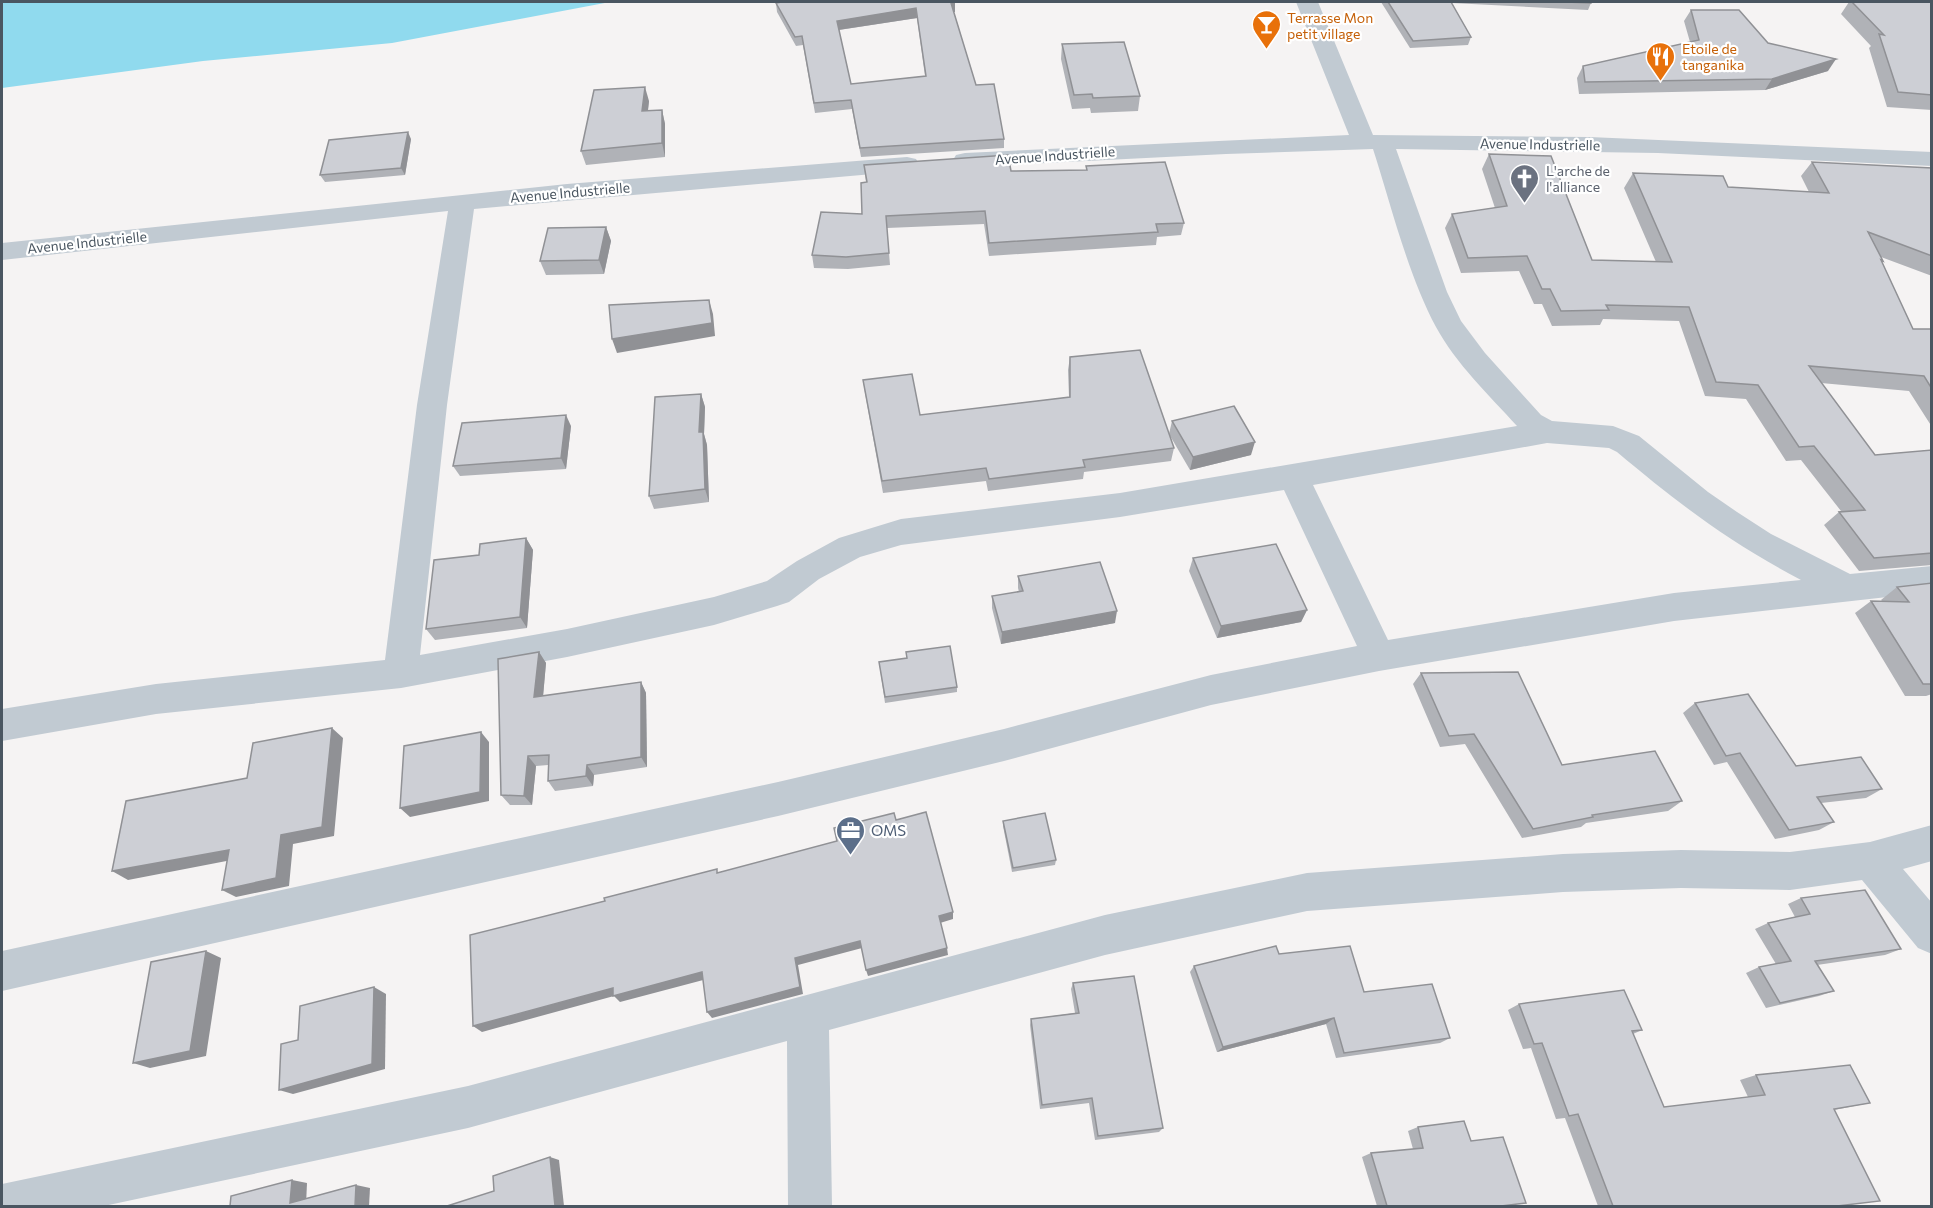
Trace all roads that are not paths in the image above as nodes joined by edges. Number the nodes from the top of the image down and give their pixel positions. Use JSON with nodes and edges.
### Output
{"nodes":[{"id":1,"x":1307,"y":2,"type":"edge"},
{"id":2,"x":1373,"y":143,"type":"junction"},
{"id":3,"x":1932,"y":159,"type":"edge"},
{"id":4,"x":462,"y":202,"type":"junction"},
{"id":5,"x":2,"y":251,"type":"edge"},
{"id":6,"x":1547,"y":432,"type":"junction"},
{"id":7,"x":1293,"y":476,"type":"junction"},
{"id":8,"x":1932,"y":579,"type":"edge"},
{"id":9,"x":1845,"y":587,"type":"junction"},
{"id":10,"x":1379,"y":656,"type":"junction"},
{"id":11,"x":401,"y":673,"type":"junction"},
{"id":12,"x":2,"y":725,"type":"edge"},
{"id":13,"x":1932,"y":843,"type":"edge"},
{"id":14,"x":1870,"y":860,"type":"junction"},
{"id":15,"x":1932,"y":934,"type":"edge"},
{"id":16,"x":2,"y":971,"type":"edge"},
{"id":17,"x":808,"y":1016,"type":"junction"},
{"id":18,"x":2,"y":1206,"type":"edge"},
{"id":19,"x":810,"y":1206,"type":"edge"}],
"edges":[{"from":1,"to":2,"type":"street"},
{"from":2,"to":3,"type":"street","name":"Avenue Industrielle"},
{"from":2,"to":4,"type":"street","name":"Avenue Industrielle"},
{"from":2,"to":6,"type":"street"},
{"from":4,"to":5,"type":"street","name":"Avenue Industrielle"},
{"from":4,"to":11,"type":"street"},
{"from":6,"to":7,"type":"street"},
{"from":6,"to":9,"type":"street"},
{"from":7,"to":10,"type":"street"},
{"from":7,"to":11,"type":"street"},
{"from":8,"to":9,"type":"street"},
{"from":9,"to":10,"type":"street"},
{"from":10,"to":16,"type":"street"},
{"from":11,"to":12,"type":"street"},
{"from":13,"to":14,"type":"street"},
{"from":14,"to":15,"type":"street"},
{"from":14,"to":17,"type":"street"},
{"from":17,"to":18,"type":"street"},
{"from":17,"to":19,"type":"street"}]}
